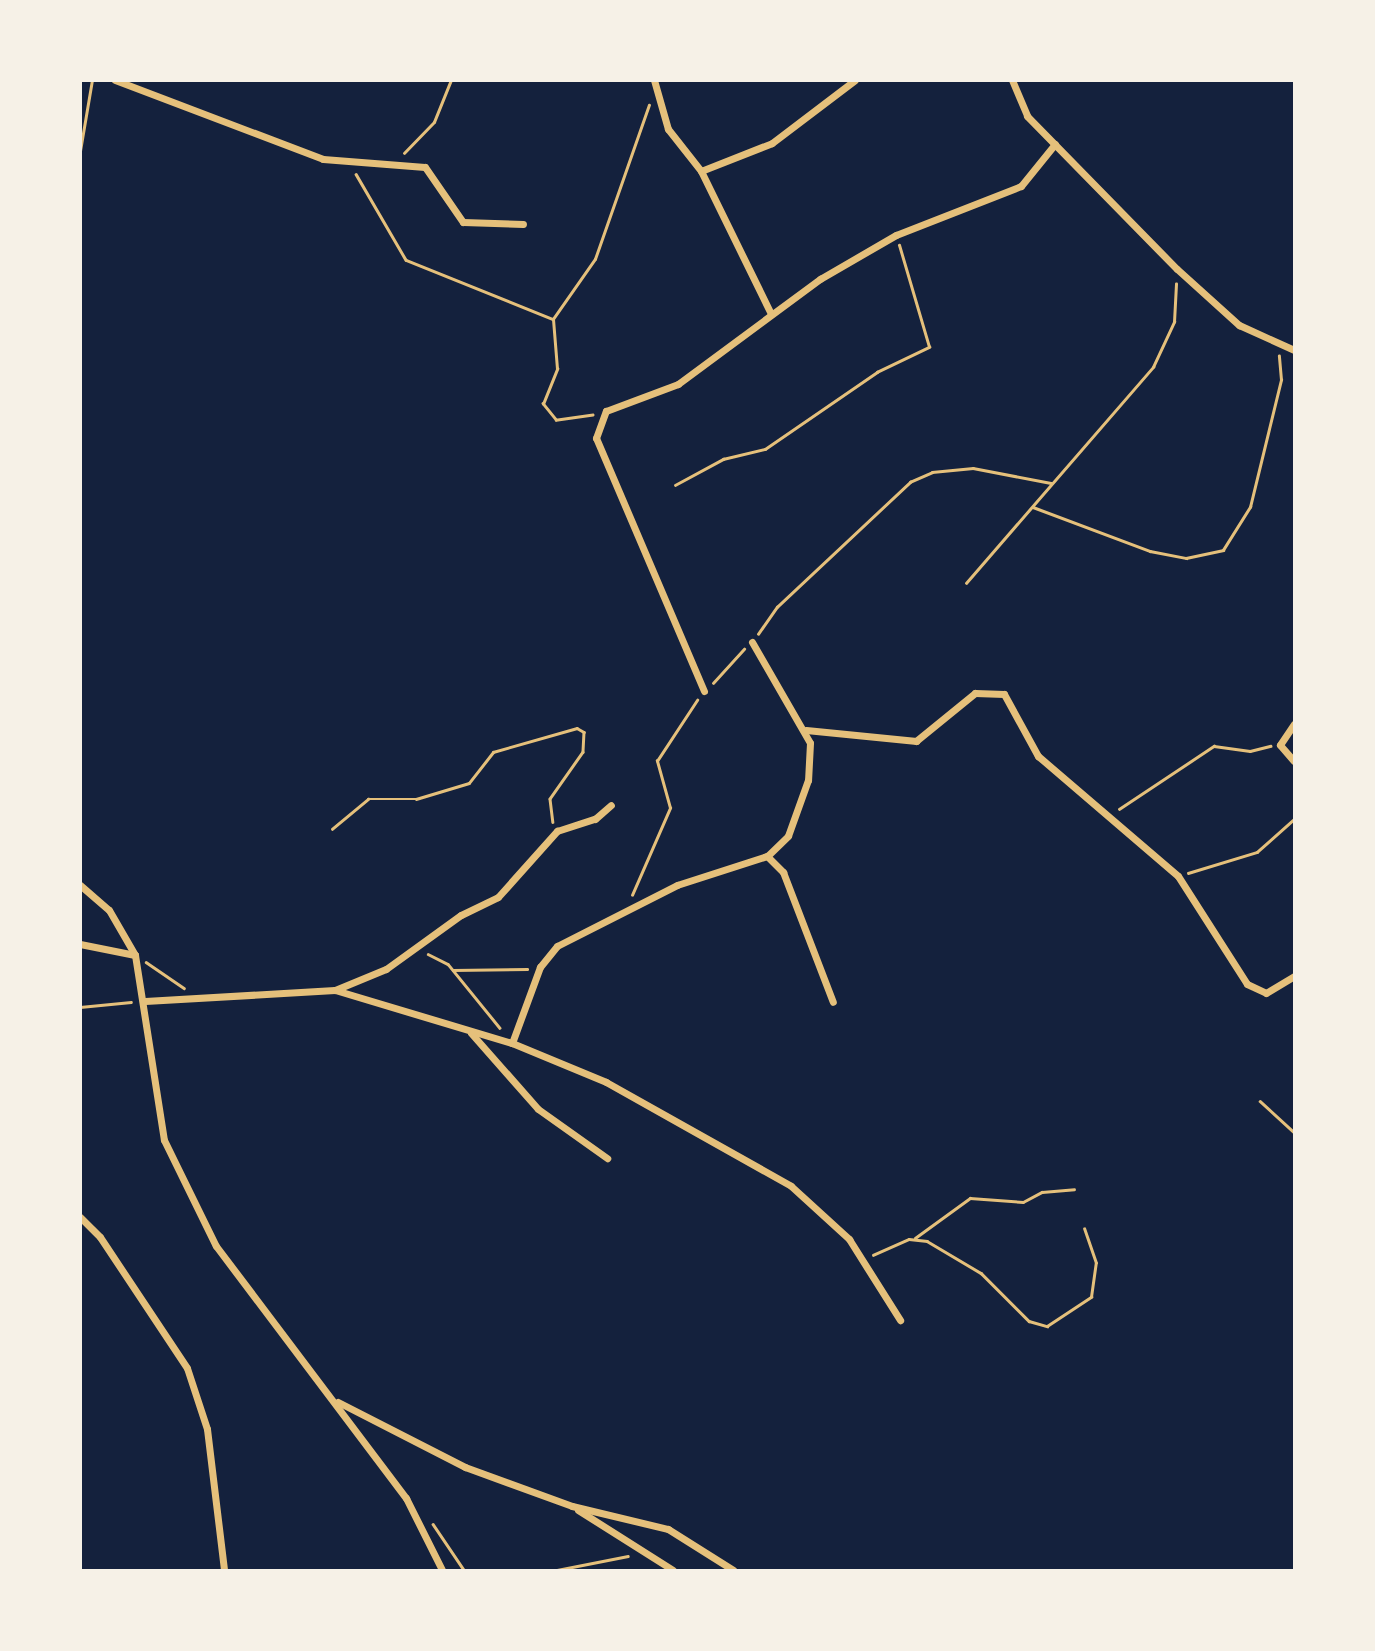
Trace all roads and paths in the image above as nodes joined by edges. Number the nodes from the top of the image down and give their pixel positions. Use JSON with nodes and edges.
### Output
{"nodes":[{"id":1,"x":92,"y":80,"type":"edge"},
{"id":2,"x":115,"y":80,"type":"edge"},
{"id":3,"x":451,"y":80,"type":"edge"},
{"id":4,"x":855,"y":80,"type":"edge"},
{"id":5,"x":1012,"y":80,"type":"edge"},
{"id":6,"x":654,"y":85,"type":"edge"},
{"id":7,"x":1055,"y":144,"type":"junction"},
{"id":8,"x":80,"y":151,"type":"edge"},
{"id":9,"x":352,"y":164,"type":"junction"},
{"id":10,"x":391,"y":164,"type":"junction"},
{"id":11,"x":701,"y":171,"type":"junction"},
{"id":12,"x":523,"y":224,"type":"dead end"},
{"id":13,"x":896,"y":235,"type":"junction"},
{"id":14,"x":1177,"y":270,"type":"junction"},
{"id":15,"x":771,"y":314,"type":"junction"},
{"id":16,"x":553,"y":319,"type":"junction"},
{"id":17,"x":1275,"y":346,"type":"junction"},
{"id":18,"x":1294,"y":350,"type":"edge"},
{"id":19,"x":606,"y":411,"type":"junction"},
{"id":20,"x":1051,"y":483,"type":"junction"},
{"id":21,"x":675,"y":485,"type":"dead end"},
{"id":22,"x":1033,"y":507,"type":"junction"},
{"id":23,"x":966,"y":583,"type":"dead end"},
{"id":24,"x":752,"y":642,"type":"junction"},
{"id":25,"x":704,"y":691,"type":"junction"},
{"id":26,"x":1294,"y":724,"type":"edge"},
{"id":27,"x":806,"y":730,"type":"junction"},
{"id":28,"x":1280,"y":745,"type":"junction"},
{"id":29,"x":1294,"y":761,"type":"edge"},
{"id":30,"x":611,"y":805,"type":"dead end"},
{"id":31,"x":1111,"y":815,"type":"junction"},
{"id":32,"x":1294,"y":818,"type":"edge"},
{"id":33,"x":332,"y":829,"type":"dead end"},
{"id":34,"x":557,"y":831,"type":"junction"},
{"id":35,"x":767,"y":856,"type":"junction"},
{"id":36,"x":1178,"y":876,"type":"junction"},
{"id":37,"x":80,"y":886,"type":"edge"},
{"id":38,"x":626,"y":909,"type":"junction"},
{"id":39,"x":80,"y":944,"type":"edge"},
{"id":40,"x":419,"y":950,"type":"junction"},
{"id":41,"x":135,"y":955,"type":"junction"},
{"id":42,"x":540,"y":967,"type":"junction"},
{"id":43,"x":453,"y":970,"type":"junction"},
{"id":44,"x":1294,"y":976,"type":"edge"},
{"id":45,"x":335,"y":990,"type":"junction"},
{"id":46,"x":194,"y":996,"type":"junction"},
{"id":47,"x":145,"y":1001,"type":"junction"},
{"id":48,"x":833,"y":1002,"type":"dead end"},
{"id":49,"x":80,"y":1007,"type":"edge"},
{"id":50,"x":468,"y":1030,"type":"junction"},
{"id":51,"x":512,"y":1043,"type":"junction"},
{"id":52,"x":1260,"y":1101,"type":"dead end"},
{"id":53,"x":1294,"y":1132,"type":"edge"},
{"id":54,"x":607,"y":1158,"type":"dead end"},
{"id":55,"x":1074,"y":1189,"type":"dead end"},
{"id":56,"x":80,"y":1217,"type":"edge"},
{"id":57,"x":1084,"y":1229,"type":"dead end"},
{"id":58,"x":915,"y":1238,"type":"junction"},
{"id":59,"x":863,"y":1257,"type":"junction"},
{"id":60,"x":900,"y":1320,"type":"dead end"},
{"id":61,"x":337,"y":1402,"type":"junction"},
{"id":62,"x":572,"y":1506,"type":"junction"},
{"id":63,"x":642,"y":1554,"type":"junction"},
{"id":64,"x":732,"y":1569,"type":"edge"},
{"id":65,"x":224,"y":1570,"type":"edge"},
{"id":66,"x":442,"y":1570,"type":"edge"},
{"id":67,"x":558,"y":1570,"type":"edge"},
{"id":68,"x":673,"y":1570,"type":"edge"},
{"id":69,"x":722,"y":1570,"type":"edge"}],
"edges":[{"from":1,"to":8,"type":"path"},
{"from":2,"to":9,"type":"street"},
{"from":3,"to":10,"type":"path"},
{"from":4,"to":11,"type":"street"},
{"from":5,"to":7,"type":"street"},
{"from":6,"to":11,"type":"street"},
{"from":6,"to":16,"type":"path"},
{"from":7,"to":13,"type":"street"},
{"from":7,"to":14,"type":"street"},
{"from":9,"to":10,"type":"street"},
{"from":9,"to":16,"type":"path"},
{"from":10,"to":12,"type":"street"},
{"from":11,"to":15,"type":"street"},
{"from":13,"to":15,"type":"street"},
{"from":13,"to":21,"type":"path"},
{"from":14,"to":17,"type":"street"},
{"from":14,"to":20,"type":"path"},
{"from":15,"to":19,"type":"street"},
{"from":16,"to":19,"type":"path"},
{"from":17,"to":18,"type":"street"},
{"from":17,"to":22,"type":"path"},
{"from":19,"to":25,"type":"street"},
{"from":20,"to":22,"type":"path"},
{"from":20,"to":24,"type":"path"},
{"from":22,"to":23,"type":"path"},
{"from":24,"to":25,"type":"path"},
{"from":24,"to":27,"type":"street"},
{"from":25,"to":38,"type":"path"},
{"from":26,"to":28,"type":"street"},
{"from":27,"to":31,"type":"street"},
{"from":27,"to":35,"type":"street"},
{"from":28,"to":29,"type":"street"},
{"from":28,"to":31,"type":"path"},
{"from":30,"to":34,"type":"street"},
{"from":31,"to":36,"type":"street"},
{"from":32,"to":36,"type":"path"},
{"from":33,"to":34,"type":"path"},
{"from":34,"to":40,"type":"street"},
{"from":35,"to":38,"type":"street"},
{"from":35,"to":48,"type":"street"},
{"from":36,"to":44,"type":"street"},
{"from":37,"to":41,"type":"street"},
{"from":38,"to":42,"type":"street"},
{"from":39,"to":41,"type":"street"},
{"from":40,"to":43,"type":"path"},
{"from":40,"to":45,"type":"street"},
{"from":41,"to":46,"type":"path"},
{"from":41,"to":47,"type":"street"},
{"from":42,"to":43,"type":"path"},
{"from":42,"to":51,"type":"street"},
{"from":43,"to":51,"type":"path"},
{"from":45,"to":46,"type":"street"},
{"from":45,"to":50,"type":"street"},
{"from":46,"to":47,"type":"street"},
{"from":47,"to":49,"type":"path"},
{"from":47,"to":61,"type":"street"},
{"from":50,"to":51,"type":"street"},
{"from":50,"to":54,"type":"street"},
{"from":51,"to":59,"type":"street"},
{"from":52,"to":53,"type":"path"},
{"from":55,"to":58,"type":"path"},
{"from":56,"to":65,"type":"street"},
{"from":57,"to":58,"type":"path"},
{"from":58,"to":59,"type":"path"},
{"from":59,"to":60,"type":"street"},
{"from":61,"to":62,"type":"street"},
{"from":61,"to":66,"type":"street"},
{"from":62,"to":63,"type":"street"},
{"from":62,"to":64,"type":"street"},
{"from":63,"to":67,"type":"path"},
{"from":63,"to":68,"type":"street"},
{"from":64,"to":69,"type":"street"}]}
